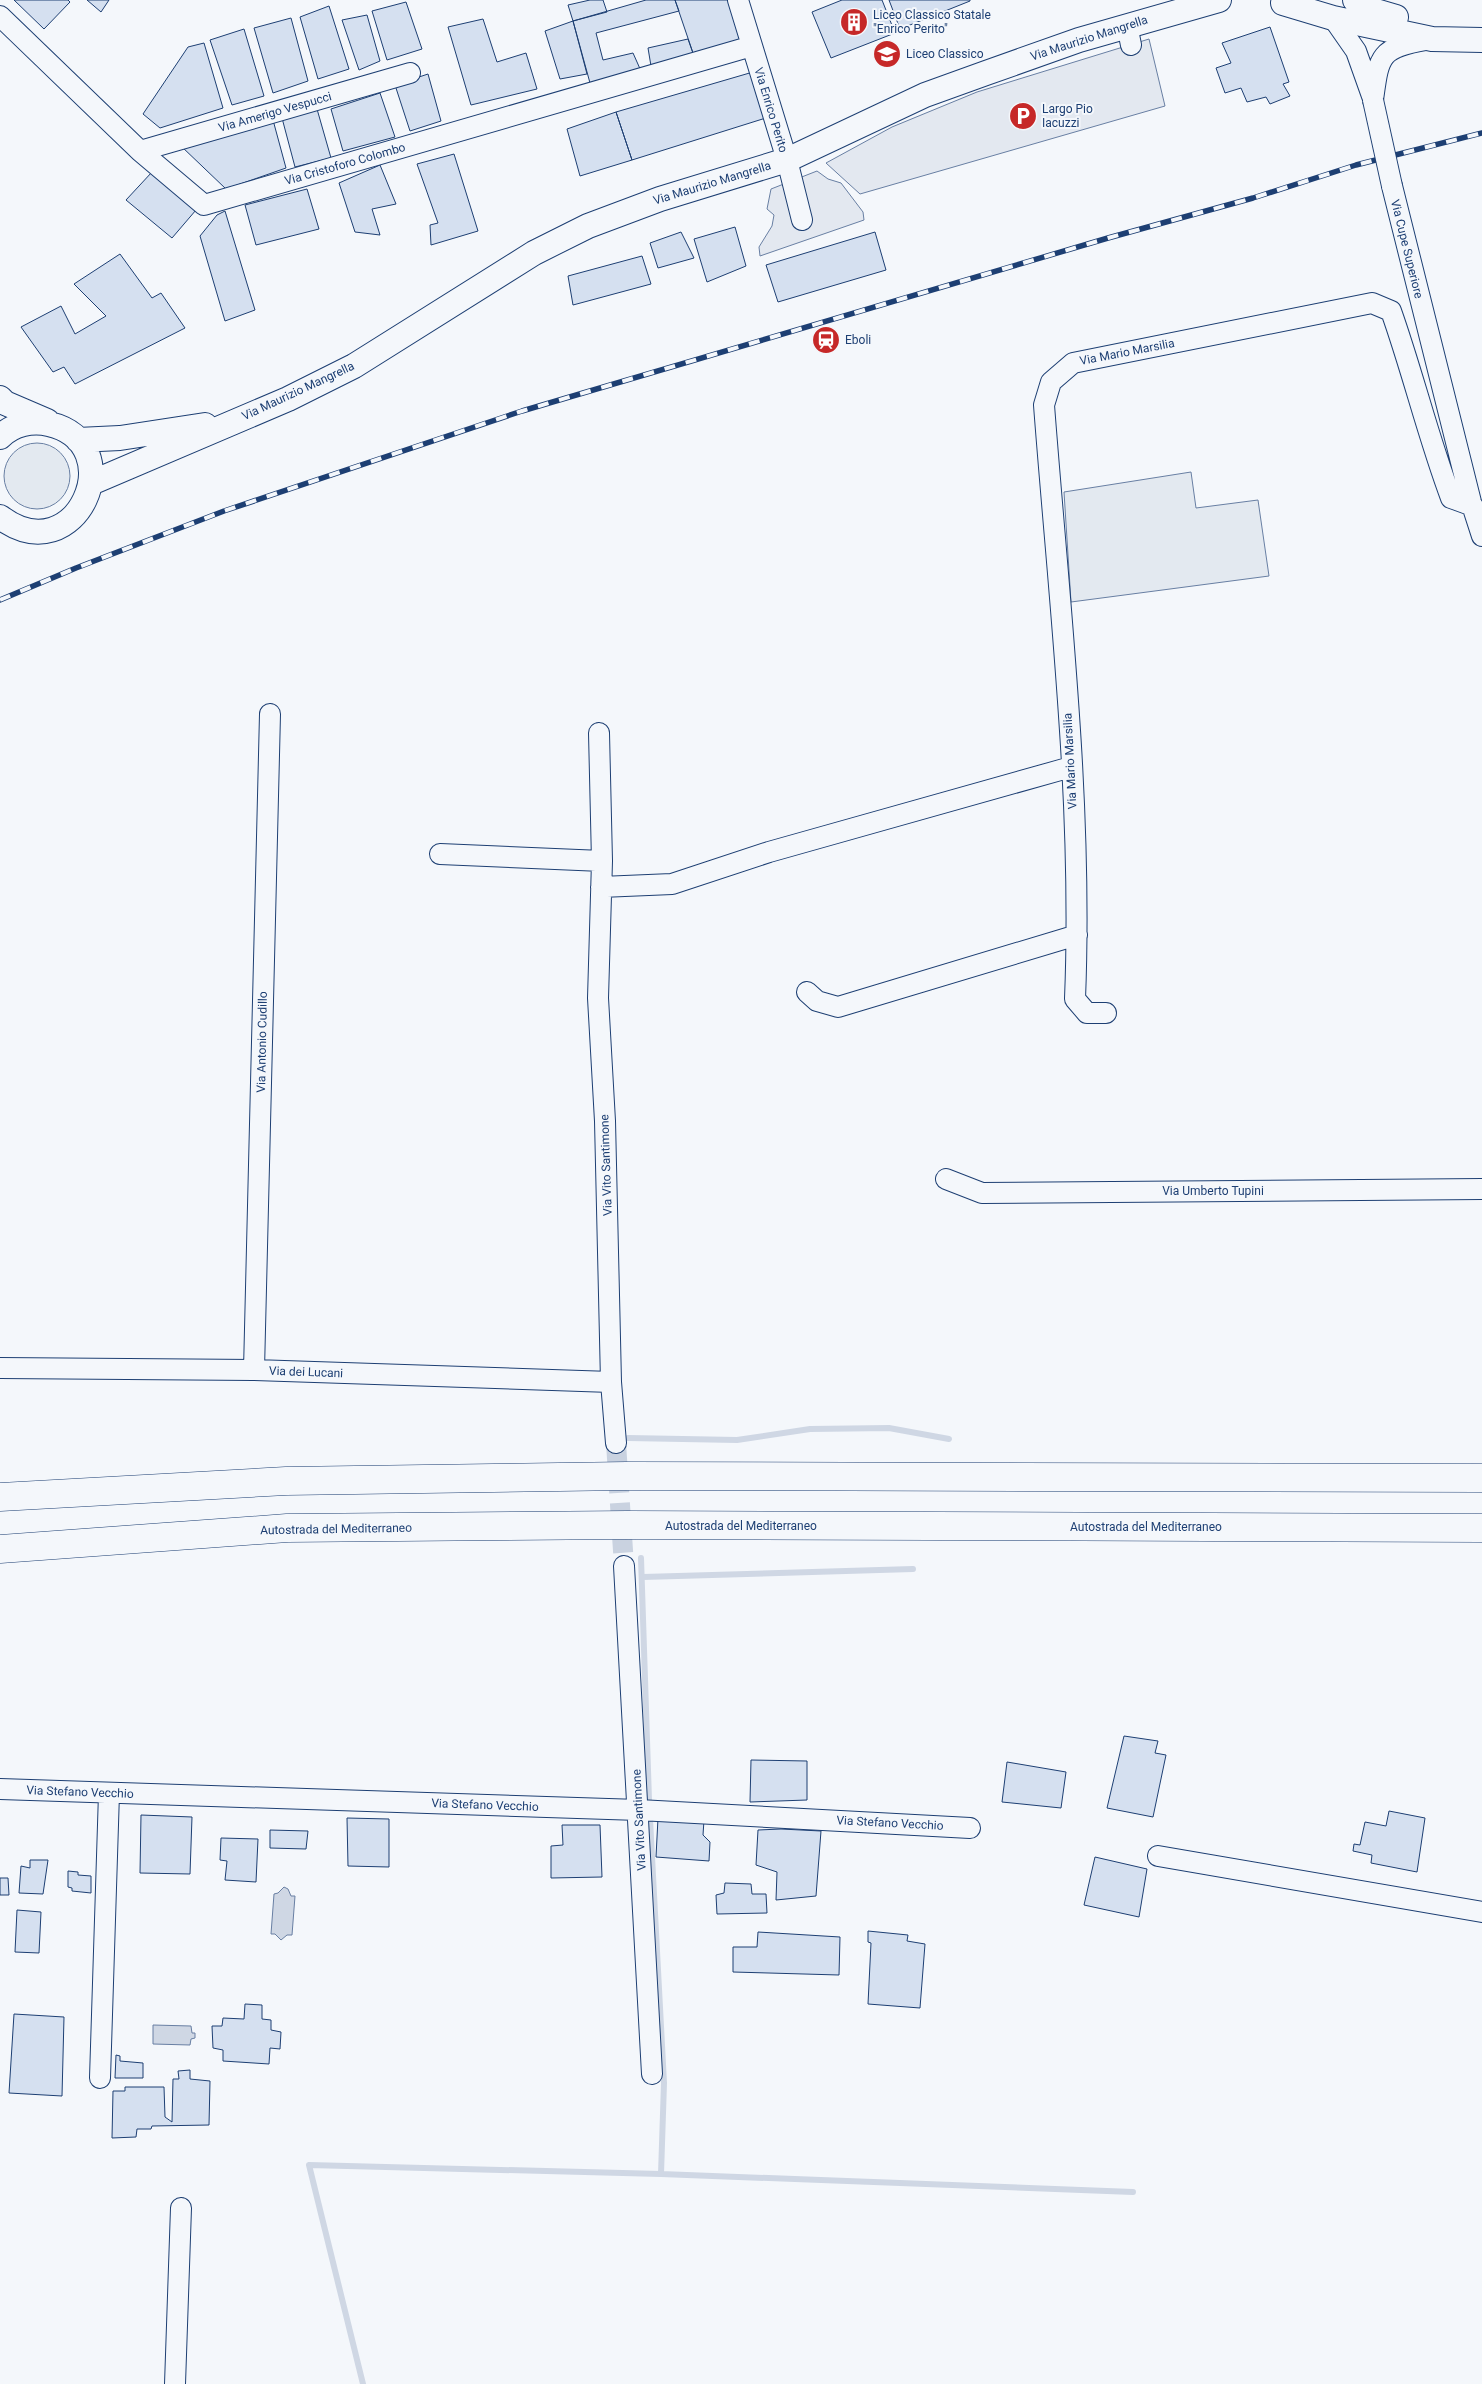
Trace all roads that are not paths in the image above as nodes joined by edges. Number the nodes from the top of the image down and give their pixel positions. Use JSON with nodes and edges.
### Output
{"nodes":[{"id":1,"x":738,"y":0,"type":"edge"},
{"id":2,"x":1215,"y":0,"type":"edge"},
{"id":3,"x":1354,"y":0,"type":"edge"},
{"id":4,"x":1284,"y":1,"type":"edge"},
{"id":5,"x":0,"y":16,"type":"edge"},
{"id":6,"x":1333,"y":18,"type":"junction"},
{"id":7,"x":1482,"y":26,"type":"edge"},
{"id":8,"x":1432,"y":39,"type":"junction"},
{"id":9,"x":1482,"y":40,"type":"edge"},
{"id":10,"x":752,"y":46,"type":"junction"},
{"id":11,"x":410,"y":73,"type":"dead end"},
{"id":12,"x":1373,"y":100,"type":"junction"},
{"id":13,"x":140,"y":151,"type":"junction"},
{"id":14,"x":787,"y":160,"type":"junction"},
{"id":15,"x":802,"y":220,"type":"dead end"},
{"id":16,"x":0,"y":398,"type":"edge"},
{"id":17,"x":236,"y":420,"type":"junction"},
{"id":18,"x":58,"y":426,"type":"junction"},
{"id":19,"x":0,"y":437,"type":"edge"},
{"id":20,"x":78,"y":440,"type":"junction"},
{"id":21,"x":91,"y":483,"type":"junction"},
{"id":22,"x":1473,"y":506,"type":"junction"},
{"id":23,"x":0,"y":517,"type":"edge"},
{"id":24,"x":1482,"y":536,"type":"edge"},
{"id":25,"x":270,"y":714,"type":"dead end"},
{"id":26,"x":599,"y":733,"type":"dead end"},
{"id":27,"x":1071,"y":767,"type":"junction"},
{"id":28,"x":440,"y":854,"type":"dead end"},
{"id":29,"x":602,"y":861,"type":"junction"},
{"id":30,"x":601,"y":887,"type":"junction"},
{"id":31,"x":1077,"y":935,"type":"junction"},
{"id":32,"x":807,"y":992,"type":"dead end"},
{"id":33,"x":1106,"y":1013,"type":"dead end"},
{"id":34,"x":946,"y":1179,"type":"dead end"},
{"id":35,"x":1482,"y":1189,"type":"edge"},
{"id":36,"x":0,"y":1368,"type":"edge"},
{"id":37,"x":254,"y":1370,"type":"junction"},
{"id":38,"x":611,"y":1382,"type":"junction"},
{"id":39,"x":616,"y":1443,"type":"tunnel mouth"},
{"id":40,"x":1482,"y":1478,"type":"edge"},
{"id":41,"x":5,"y":1496,"type":"edge"},
{"id":42,"x":1482,"y":1528,"type":"edge"},
{"id":43,"x":5,"y":1550,"type":"edge"},
{"id":44,"x":624,"y":1566,"type":"tunnel mouth"},
{"id":45,"x":0,"y":1789,"type":"edge"},
{"id":46,"x":109,"y":1793,"type":"junction"},
{"id":47,"x":639,"y":1810,"type":"junction"},
{"id":48,"x":970,"y":1828,"type":"dead end"},
{"id":49,"x":1158,"y":1856,"type":"dead end"},
{"id":50,"x":1482,"y":1912,"type":"edge"},
{"id":51,"x":652,"y":2074,"type":"dead end"},
{"id":52,"x":100,"y":2078,"type":"dead end"},
{"id":53,"x":181,"y":2208,"type":"dead end"},
{"id":54,"x":175,"y":2384,"type":"edge"}],
"edges":[{"from":1,"to":10,"type":"street","name":"Via Enrico Perito"},
{"from":2,"to":14,"type":"street","name":"Via Maurizio Mangrella"},
{"from":3,"to":7,"type":"street"},
{"from":4,"to":6,"type":"street"},
{"from":5,"to":13,"type":"street","name":"Via Cristoforo Colombo"},
{"from":6,"to":8,"type":"street"},
{"from":6,"to":12,"type":"street","name":"Via Cupe Superiore"},
{"from":8,"to":9,"type":"street"},
{"from":8,"to":12,"type":"street"},
{"from":10,"to":13,"type":"street","name":"Via Cristoforo Colombo"},
{"from":10,"to":14,"type":"street","name":"Via Enrico Perito"},
{"from":11,"to":13,"type":"street","name":"Via Amerigo Vespucci"},
{"from":12,"to":22,"type":"street","name":"Via Cupe Superiore","bridge":true},
{"from":14,"to":15,"type":"street","name":"Via Enrico Perito"},
{"from":14,"to":17,"type":"street","name":"Via Maurizio Mangrella"},
{"from":16,"to":18,"type":"street"},
{"from":17,"to":20,"type":"street","name":"Via Maurizio Mangrella"},
{"from":17,"to":21,"type":"street","name":"Via Maurizio Mangrella"},
{"from":18,"to":19,"type":"street"},
{"from":18,"to":20,"type":"street"},
{"from":20,"to":21,"type":"street"},
{"from":21,"to":23,"type":"street"},
{"from":22,"to":24,"type":"street","name":"Via Cupe Superiore"},
{"from":22,"to":27,"type":"street","name":"Via Mario Marsilia"},
{"from":25,"to":37,"type":"street","name":"Via Antonio Cudillo"},
{"from":26,"to":29,"type":"street","name":"Via Vito Santimone"},
{"from":27,"to":30,"type":"street"},
{"from":27,"to":31,"type":"street","name":"Via Mario Marsilia"},
{"from":28,"to":29,"type":"street"},
{"from":29,"to":30,"type":"street","name":"Via Vito Santimone"},
{"from":30,"to":38,"type":"street","name":"Via Vito Santimone"},
{"from":31,"to":32,"type":"street"},
{"from":31,"to":33,"type":"street","name":"Via Mario Marsilia"},
{"from":34,"to":35,"type":"street","name":"Via Umberto Tupini"},
{"from":36,"to":37,"type":"street","name":"Via dei Lucani"},
{"from":37,"to":38,"type":"street","name":"Via dei Lucani"},
{"from":38,"to":39,"type":"street","name":"Via Vito Santimone"},
{"from":40,"to":41,"type":"highway"},
{"from":42,"to":43,"type":"highway","name":"Autostrada del Mediterraneo"},
{"from":44,"to":47,"type":"street","name":"Via Vito Santimone"},
{"from":45,"to":46,"type":"street","name":"Via Stefano Vecchio"},
{"from":46,"to":47,"type":"street","name":"Via Stefano Vecchio"},
{"from":46,"to":52,"type":"street"},
{"from":47,"to":48,"type":"street","name":"Via Stefano Vecchio"},
{"from":47,"to":51,"type":"street","name":"Via Vito Santimone"},
{"from":49,"to":50,"type":"street"},
{"from":53,"to":54,"type":"street"}]}
